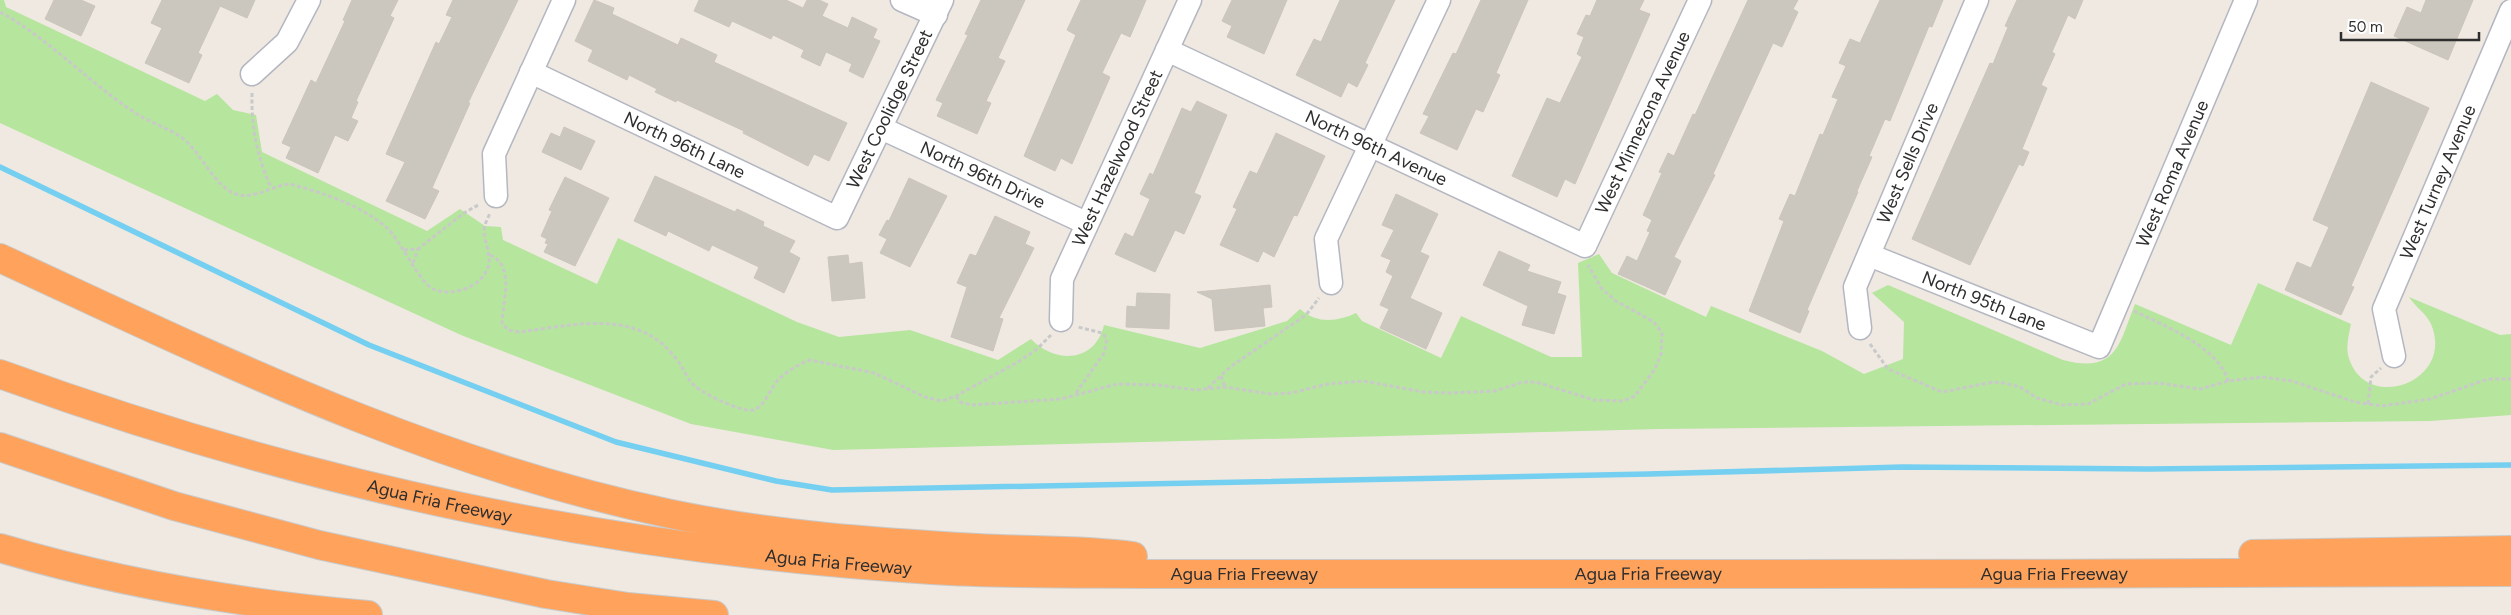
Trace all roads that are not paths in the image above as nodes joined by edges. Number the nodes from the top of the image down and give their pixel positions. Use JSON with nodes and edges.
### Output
{"nodes":[{"id":1,"x":309,"y":0,"type":"edge"},
{"id":2,"x":564,"y":0,"type":"edge"},
{"id":3,"x":902,"y":0,"type":"edge"},
{"id":4,"x":1190,"y":0,"type":"edge"},
{"id":5,"x":1439,"y":0,"type":"edge"},
{"id":6,"x":1700,"y":0,"type":"edge"},
{"id":7,"x":1977,"y":0,"type":"edge"},
{"id":8,"x":2246,"y":0,"type":"edge"},
{"id":9,"x":939,"y":8,"type":"edge"},
{"id":10,"x":2511,"y":11,"type":"edge"},
{"id":11,"x":1167,"y":50,"type":"junction"},
{"id":12,"x":531,"y":72,"type":"junction"},
{"id":13,"x":252,"y":74,"type":"road end"},
{"id":14,"x":881,"y":128,"type":"junction"},
{"id":15,"x":1371,"y":146,"type":"junction"},
{"id":16,"x":496,"y":196,"type":"road end"},
{"id":17,"x":837,"y":218,"type":"joint"},
{"id":18,"x":1086,"y":223,"type":"junction"},
{"id":19,"x":1585,"y":246,"type":"joint"},
{"id":20,"x":1869,"y":255,"type":"junction"},
{"id":21,"x":0,"y":258,"type":"edge"},
{"id":22,"x":1331,"y":283,"type":"road end"},
{"id":23,"x":1061,"y":320,"type":"road end"},
{"id":24,"x":1860,"y":328,"type":"road end"},
{"id":25,"x":2099,"y":347,"type":"joint"},
{"id":26,"x":2394,"y":356,"type":"road end"},
{"id":27,"x":0,"y":374,"type":"edge"},
{"id":28,"x":0,"y":447,"type":"edge"},
{"id":29,"x":0,"y":548,"type":"edge"},
{"id":30,"x":2511,"y":550,"type":"edge"},
{"id":31,"x":2511,"y":572,"type":"edge"},
{"id":32,"x":1950,"y":573,"type":"junction"},
{"id":33,"x":1218,"y":574,"type":"junction"},
{"id":34,"x":368,"y":615,"type":"edge"},
{"id":35,"x":714,"y":615,"type":"edge"}],
"edges":[{"from":1,"to":13,"type":"street"},
{"from":2,"to":12,"type":"street"},
{"from":3,"to":9,"type":"street"},
{"from":4,"to":11,"type":"street","name":"West Hazelwood Street"},
{"from":5,"to":15,"type":"street"},
{"from":6,"to":19,"type":"street","name":"West Minnezona Avenue"},
{"from":7,"to":20,"type":"street","name":"West Sells Drive"},
{"from":8,"to":25,"type":"street","name":"West Roma Avenue"},
{"from":9,"to":14,"type":"street","name":"West Coolidge Street"},
{"from":10,"to":26,"type":"street","name":"West Turney Avenue"},
{"from":11,"to":15,"type":"street","name":"North 96th Avenue"},
{"from":11,"to":18,"type":"street","name":"West Hazelwood Street"},
{"from":12,"to":16,"type":"street"},
{"from":12,"to":17,"type":"street","name":"North 96th Lane"},
{"from":14,"to":17,"type":"street","name":"West Coolidge Street"},
{"from":14,"to":18,"type":"street","name":"North 96th Drive"},
{"from":15,"to":19,"type":"street","name":"North 96th Avenue"},
{"from":15,"to":22,"type":"street"},
{"from":18,"to":23,"type":"street","name":"West Hazelwood Street"},
{"from":20,"to":24,"type":"street","name":"West Sells Drive"},
{"from":20,"to":25,"type":"street","name":"North 95th Lane"},
{"from":21,"to":33,"type":"highway"},
{"from":27,"to":33,"type":"highway","name":"Agua Fria Freeway"},
{"from":28,"to":35,"type":"highway"},
{"from":29,"to":34,"type":"highway"},
{"from":30,"to":32,"type":"highway"},
{"from":31,"to":32,"type":"highway","name":"Agua Fria Freeway"},
{"from":32,"to":33,"type":"highway","name":"Agua Fria Freeway"}]}
